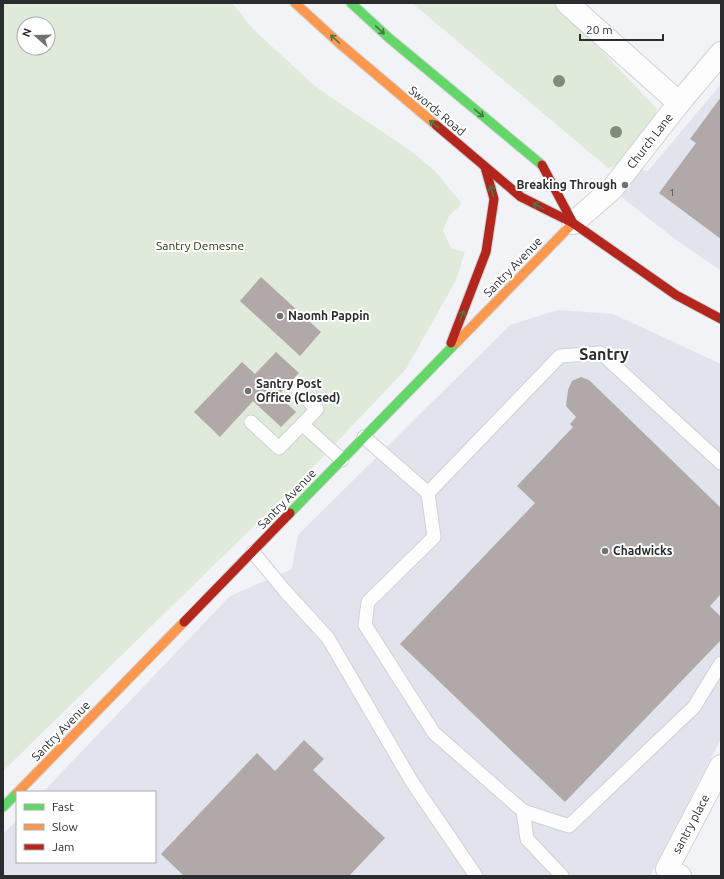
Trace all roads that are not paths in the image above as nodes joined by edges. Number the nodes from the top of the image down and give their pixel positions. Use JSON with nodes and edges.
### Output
{"nodes":[{"id":1,"x":295,"y":3,"type":"edge"},
{"id":2,"x":351,"y":3,"type":"edge"},
{"id":3,"x":567,"y":3,"type":"edge"},
{"id":4,"x":721,"y":53,"type":"edge"},
{"id":5,"x":679,"y":103,"type":"junction"},
{"id":6,"x":485,"y":167,"type":"junction"},
{"id":7,"x":573,"y":223,"type":"junction"},
{"id":8,"x":721,"y":319,"type":"edge"},
{"id":9,"x":447,"y":352,"type":"junction"},
{"id":10,"x":298,"y":391,"type":"dead end"},
{"id":11,"x":251,"y":422,"type":"dead end"},
{"id":12,"x":303,"y":425,"type":"junction"},
{"id":13,"x":364,"y":437,"type":"junction"},
{"id":14,"x":342,"y":460,"type":"junction"},
{"id":15,"x":721,"y":463,"type":"edge"},
{"id":16,"x":428,"y":493,"type":"junction"},
{"id":17,"x":253,"y":552,"type":"junction"},
{"id":18,"x":721,"y":663,"type":"edge"},
{"id":19,"x":721,"y":766,"type":"edge"},
{"id":20,"x":20,"y":791,"type":"edge"},
{"id":21,"x":16,"y":795,"type":"edge"},
{"id":22,"x":3,"y":807,"type":"edge"},
{"id":23,"x":523,"y":811,"type":"junction"},
{"id":24,"x":476,"y":876,"type":"edge"},
{"id":25,"x":562,"y":876,"type":"edge"},
{"id":26,"x":680,"y":876,"type":"edge"}],
"edges":[{"from":6,"to":1,"type":"main road","name":"Swords Road","one_way":true},
{"from":2,"to":7,"type":"main road","name":"Swords Road","one_way":true},
{"from":3,"to":5,"type":"street"},
{"from":4,"to":5,"type":"street","name":"Church Lane"},
{"from":5,"to":7,"type":"street","name":"Church Lane"},
{"from":7,"to":6,"type":"main road","name":"Swords Road","one_way":true},
{"from":9,"to":6,"type":"main road","one_way":true},
{"from":7,"to":8,"type":"main road","name":"Swords Road"},
{"from":7,"to":9,"type":"main road","name":"Santry Avenue"},
{"from":9,"to":13,"type":"main road","name":"Santry Avenue"},
{"from":10,"to":12,"type":"lane"},
{"from":11,"to":12,"type":"lane"},
{"from":12,"to":14,"type":"lane"},
{"from":13,"to":14,"type":"main road","name":"Santry Avenue"},
{"from":13,"to":16,"type":"lane"},
{"from":14,"to":17,"type":"main road","name":"Santry Avenue"},
{"from":15,"to":16,"type":"lane"},
{"from":16,"to":23,"type":"lane"},
{"from":17,"to":20,"type":"main road","name":"Santry Avenue"},
{"from":17,"to":24,"type":"lane"},
{"from":18,"to":23,"type":"lane"},
{"from":19,"to":26,"type":"street","name":"santry place"},
{"from":21,"to":22,"type":"main road","name":"Santry Avenue"},
{"from":23,"to":25,"type":"lane"}]}
